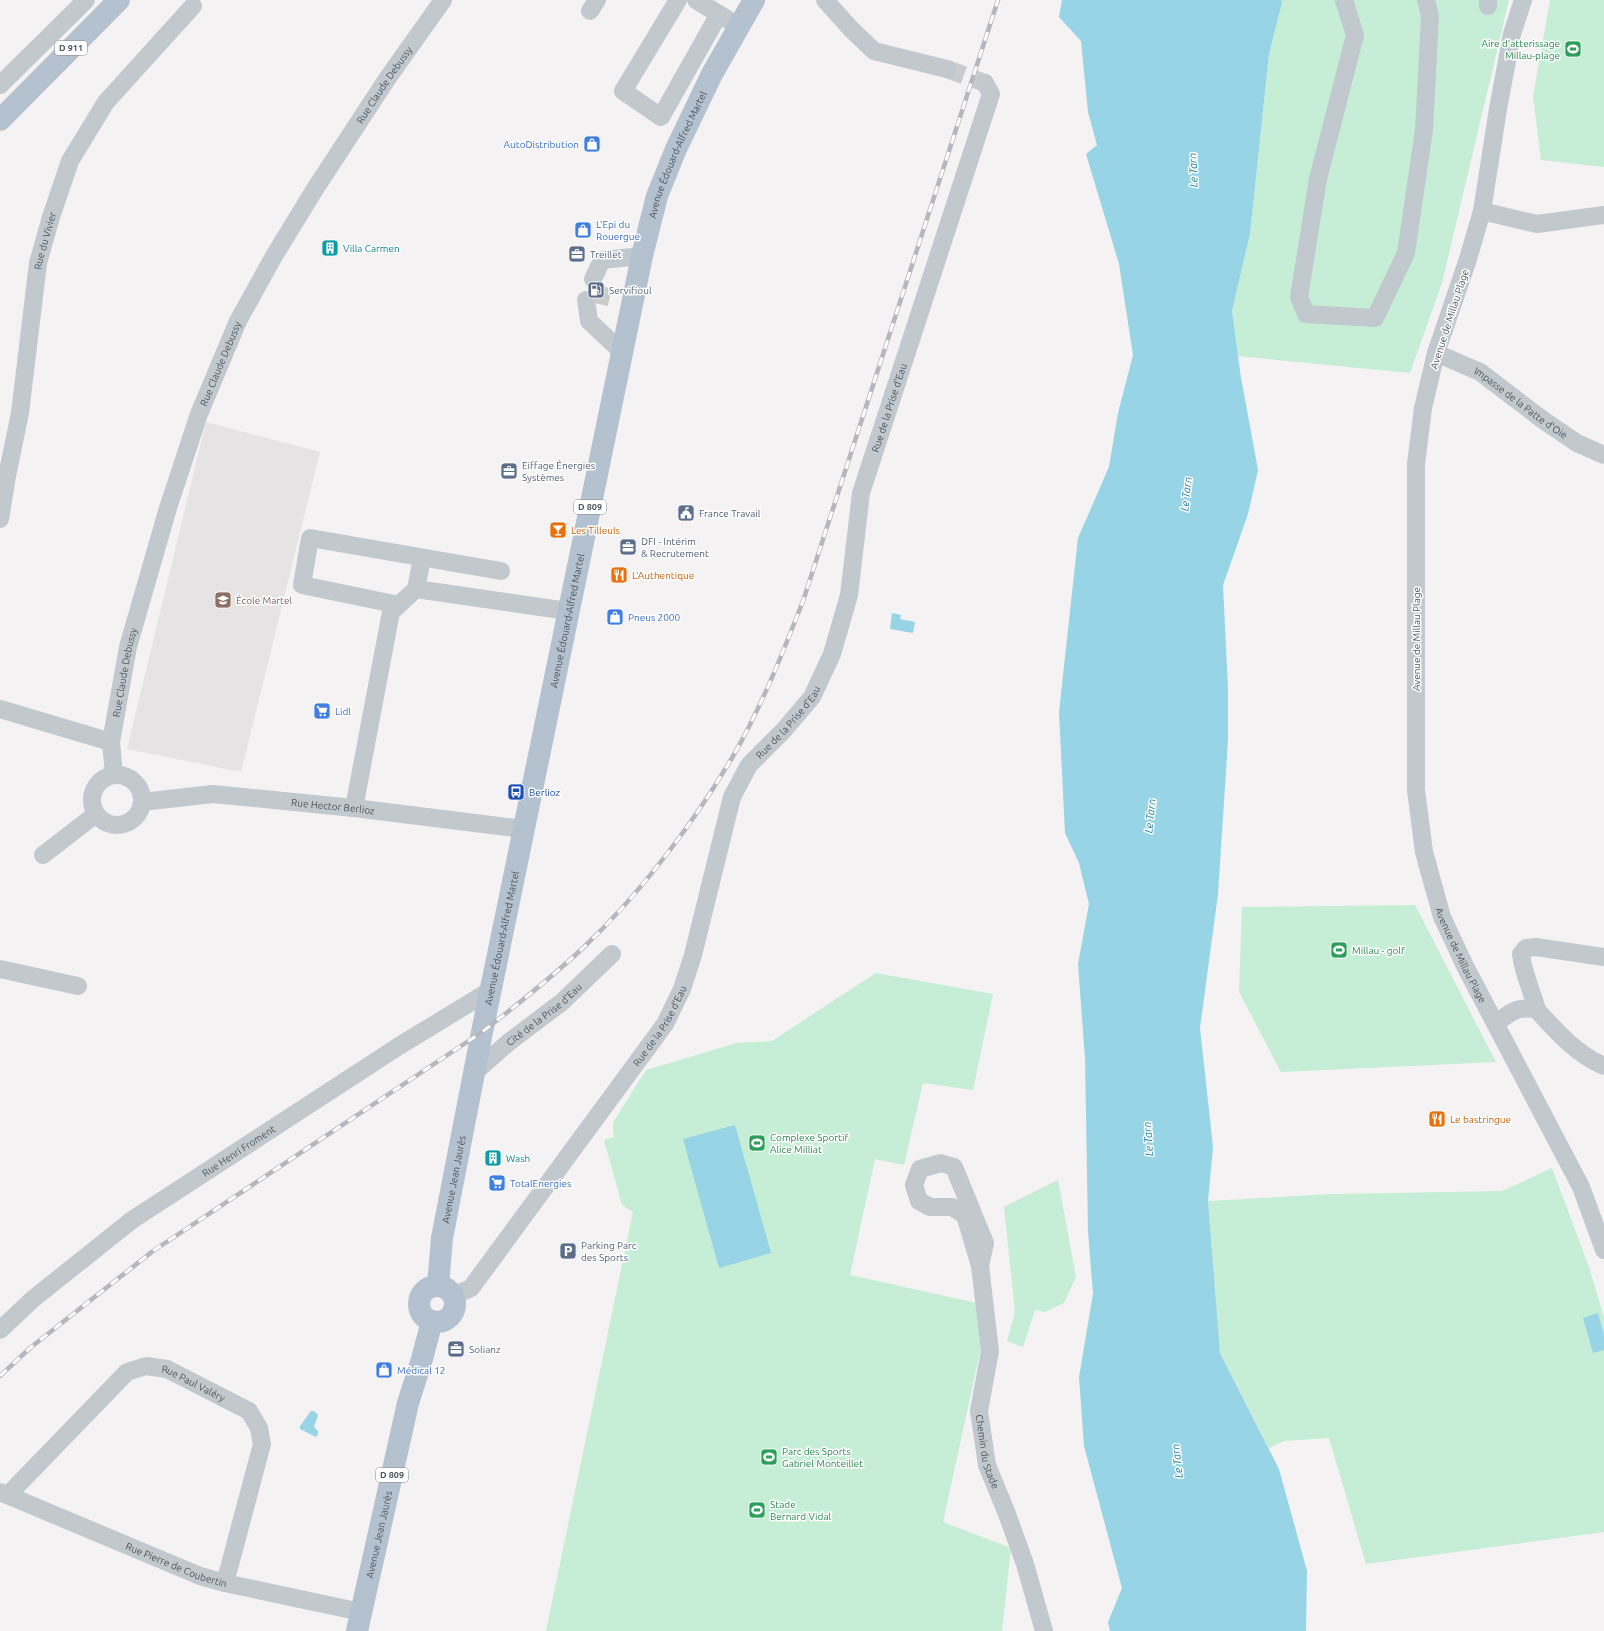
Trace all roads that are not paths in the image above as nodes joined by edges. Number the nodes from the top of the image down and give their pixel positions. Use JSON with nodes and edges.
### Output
{"nodes":[{"id":1,"x":86,"y":0,"type":"edge"},
{"id":2,"x":119,"y":0,"type":"edge"},
{"id":3,"x":443,"y":0,"type":"edge"},
{"id":4,"x":678,"y":0,"type":"edge"},
{"id":5,"x":696,"y":0,"type":"edge"},
{"id":6,"x":754,"y":0,"type":"edge"},
{"id":7,"x":824,"y":0,"type":"edge"},
{"id":8,"x":1344,"y":0,"type":"edge"},
{"id":9,"x":1426,"y":0,"type":"edge"},
{"id":10,"x":1523,"y":0,"type":"edge"},
{"id":11,"x":193,"y":6,"type":"dead end"},
{"id":12,"x":719,"y":14,"type":"junction"},
{"id":13,"x":739,"y":26,"type":"junction"},
{"id":14,"x":947,"y":69,"type":"tunnel mouth"},
{"id":15,"x":985,"y":83,"type":"dead end"},
{"id":16,"x":0,"y":84,"type":"edge"},
{"id":17,"x":0,"y":120,"type":"edge"},
{"id":18,"x":1482,"y":211,"type":"junction"},
{"id":19,"x":1604,"y":215,"type":"edge"},
{"id":20,"x":642,"y":256,"type":"junction"},
{"id":21,"x":598,"y":280,"type":"tunnel mouth"},
{"id":22,"x":592,"y":302,"type":"tunnel mouth"},
{"id":23,"x":622,"y":352,"type":"junction"},
{"id":24,"x":1436,"y":353,"type":"junction"},
{"id":25,"x":1604,"y":455,"type":"edge"},
{"id":26,"x":0,"y":519,"type":"edge"},
{"id":27,"x":422,"y":558,"type":"junction"},
{"id":28,"x":502,"y":571,"type":"dead end"},
{"id":29,"x":416,"y":589,"type":"junction"},
{"id":30,"x":399,"y":605,"type":"junction"},
{"id":31,"x":568,"y":611,"type":"junction"},
{"id":32,"x":0,"y":708,"type":"edge"},
{"id":33,"x":111,"y":742,"type":"junction"},
{"id":34,"x":114,"y":775,"type":"junction"},
{"id":35,"x":142,"y":802,"type":"junction"},
{"id":36,"x":354,"y":808,"type":"junction"},
{"id":37,"x":96,"y":814,"type":"junction"},
{"id":38,"x":523,"y":829,"type":"junction"},
{"id":39,"x":43,"y":855,"type":"dead end"},
{"id":40,"x":612,"y":954,"type":"dead end"},
{"id":41,"x":1604,"y":957,"type":"edge"},
{"id":42,"x":0,"y":969,"type":"edge"},
{"id":43,"x":78,"y":986,"type":"dead end"},
{"id":44,"x":490,"y":990,"type":"junction"},
{"id":45,"x":1538,"y":1010,"type":"junction"},
{"id":46,"x":1496,"y":1022,"type":"junction"},
{"id":47,"x":1604,"y":1066,"type":"edge"},
{"id":48,"x":475,"y":1072,"type":"junction"},
{"id":49,"x":1604,"y":1250,"type":"edge"},
{"id":50,"x":980,"y":1266,"type":"junction"},
{"id":51,"x":446,"y":1291,"type":"junction"},
{"id":52,"x":432,"y":1322,"type":"junction"},
{"id":53,"x":0,"y":1330,"type":"edge"},
{"id":54,"x":4,"y":1494,"type":"edge"},
{"id":55,"x":225,"y":1583,"type":"junction"},
{"id":56,"x":359,"y":1622,"type":"edge"},
{"id":57,"x":1044,"y":1631,"type":"edge"}],
"edges":[{"from":1,"to":16,"type":"street"},
{"from":2,"to":17,"type":"main road","number":"D 911"},
{"from":3,"to":33,"type":"street","name":"Rue Claude Debussy"},
{"from":4,"to":12,"type":"street"},
{"from":5,"to":12,"type":"street"},
{"from":6,"to":13,"type":"main road","name":"Avenue Édouard-Alfred Martel","number":"D 809"},
{"from":7,"to":14,"type":"street"},
{"from":8,"to":9,"type":"street"},
{"from":10,"to":18,"type":"street","name":"Avenue de Millau Plage"},
{"from":11,"to":26,"type":"street","name":"Rue du Vivier"},
{"from":12,"to":13,"type":"street"},
{"from":13,"to":20,"type":"main road","name":"Avenue Édouard-Alfred Martel","number":"D 809"},
{"from":15,"to":51,"type":"street","name":"Rue de la Prise d'Eau"},
{"from":18,"to":19,"type":"street"},
{"from":18,"to":24,"type":"street","name":"Avenue de Millau Plage"},
{"from":20,"to":21,"type":"street"},
{"from":20,"to":23,"type":"main road","name":"Avenue Édouard-Alfred Martel","number":"D 809"},
{"from":22,"to":23,"type":"street"},
{"from":23,"to":31,"type":"main road","name":"Avenue Édouard-Alfred Martel","number":"D 809"},
{"from":24,"to":25,"type":"street","name":"Impasse de la Patte d'Oie"},
{"from":24,"to":46,"type":"street","name":"Avenue de Millau Plage"},
{"from":27,"to":28,"type":"street"},
{"from":27,"to":29,"type":"street"},
{"from":27,"to":30,"type":"street"},
{"from":29,"to":30,"type":"street"},
{"from":29,"to":31,"type":"street"},
{"from":30,"to":36,"type":"street"},
{"from":31,"to":38,"type":"main road","name":"Avenue Édouard-Alfred Martel","number":"D 809"},
{"from":32,"to":33,"type":"street"},
{"from":33,"to":34,"type":"street","name":"Rue Claude Debussy"},
{"from":34,"to":35,"type":"street"},
{"from":34,"to":37,"type":"street"},
{"from":35,"to":36,"type":"street","name":"Rue Hector Berlioz"},
{"from":35,"to":37,"type":"street"},
{"from":36,"to":38,"type":"street","name":"Rue Hector Berlioz"},
{"from":37,"to":39,"type":"street"},
{"from":38,"to":44,"type":"main road","name":"Avenue Édouard-Alfred Martel","number":"D 809"},
{"from":40,"to":48,"type":"street","name":"Cité de la Prise d'Eau"},
{"from":41,"to":45,"type":"street"},
{"from":42,"to":43,"type":"street"},
{"from":44,"to":48,"type":"main road","name":"Avenue Édouard-Alfred Martel","number":"D 809"},
{"from":44,"to":53,"type":"street","name":"Rue Henri Froment"},
{"from":45,"to":46,"type":"street"},
{"from":45,"to":47,"type":"street"},
{"from":46,"to":49,"type":"street","name":"Avenue de Millau Plage"},
{"from":48,"to":51,"type":"main road","name":"Avenue Jean Jaurès","number":"D 809"},
{"from":50,"to":50,"type":"street","name":"Chemin du Stade"},
{"from":50,"to":57,"type":"street","name":"Chemin du Stade"},
{"from":51,"to":52,"type":"main road"},
{"from":51,"to":52,"type":"main road"},
{"from":52,"to":56,"type":"main road","name":"Avenue Jean Jaurès","number":"D 809"},
{"from":54,"to":55,"type":"street","name":"Rue Pierre de Coubertin"},
{"from":54,"to":55,"type":"street","name":"Rue Paul Valéry"},
{"from":55,"to":56,"type":"street","name":"Rue Pierre de Coubertin"}]}
